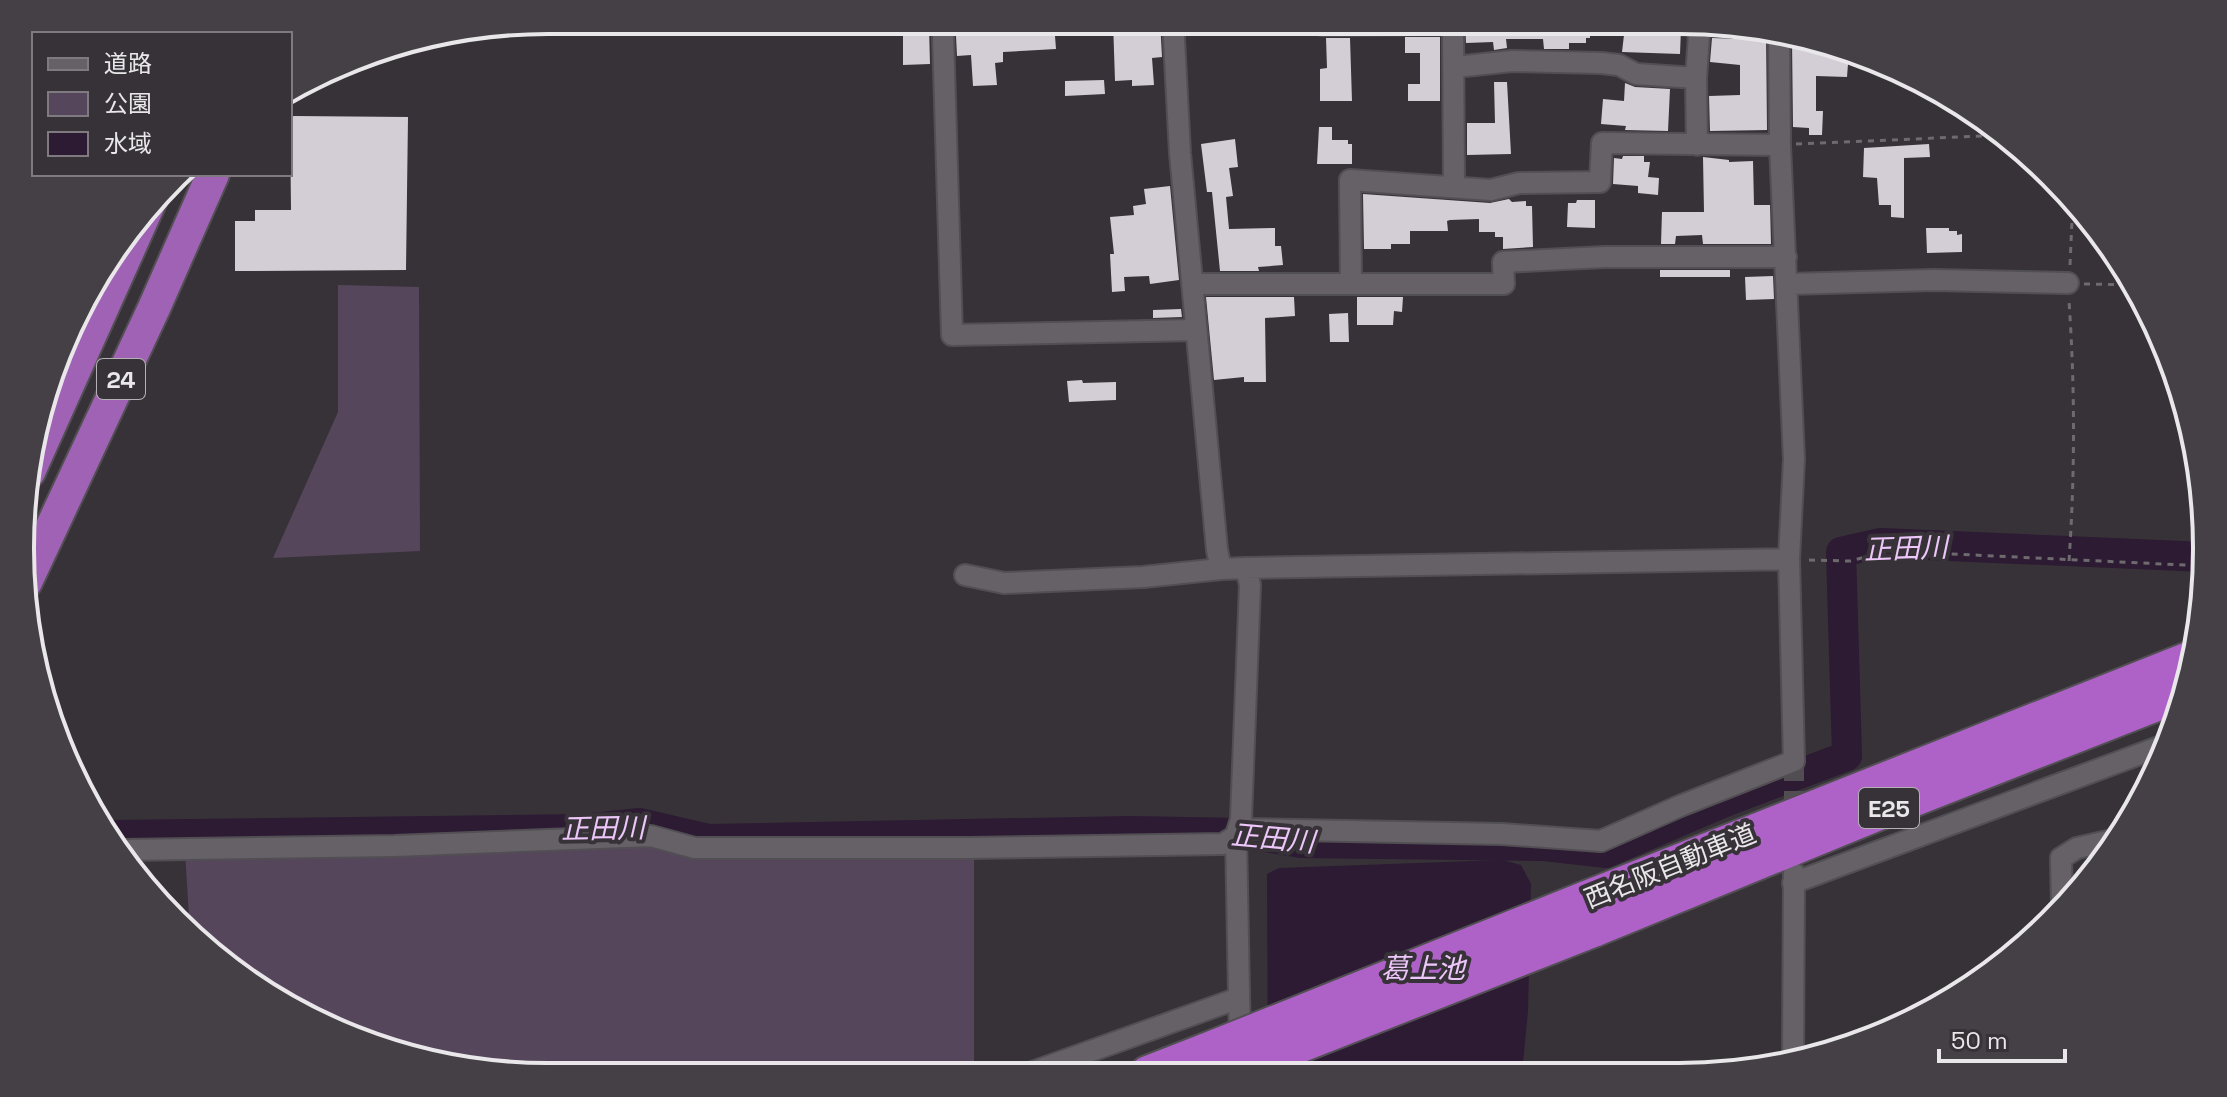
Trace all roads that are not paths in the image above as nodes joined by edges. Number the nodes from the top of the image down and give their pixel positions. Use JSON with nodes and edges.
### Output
{"nodes":[{"id":1,"x":943,"y":34,"type":"edge"},
{"id":2,"x":1174,"y":34,"type":"edge"},
{"id":3,"x":1454,"y":34,"type":"edge"},
{"id":4,"x":1699,"y":35,"type":"edge"},
{"id":5,"x":1779,"y":44,"type":"edge"},
{"id":6,"x":1455,"y":67,"type":"junction"},
{"id":7,"x":1696,"y":78,"type":"junction"},
{"id":8,"x":1697,"y":145,"type":"junction"},
{"id":9,"x":1780,"y":145,"type":"junction"},
{"id":10,"x":212,"y":176,"type":"edge"},
{"id":11,"x":1454,"y":187,"type":"junction"},
{"id":12,"x":126,"y":256,"type":"edge"},
{"id":13,"x":1786,"y":257,"type":"junction"},
{"id":14,"x":2068,"y":283,"type":"road end"},
{"id":15,"x":1193,"y":284,"type":"junction"},
{"id":16,"x":1351,"y":284,"type":"junction"},
{"id":17,"x":1788,"y":284,"type":"junction"},
{"id":18,"x":1196,"y":330,"type":"junction"},
{"id":19,"x":49,"y":427,"type":"edge"},
{"id":20,"x":1789,"y":559,"type":"junction"},
{"id":21,"x":34,"y":564,"type":"edge"},
{"id":22,"x":1246,"y":568,"type":"junction"},
{"id":23,"x":1221,"y":569,"type":"junction"},
{"id":24,"x":965,"y":575,"type":"dead end"},
{"id":25,"x":2184,"y":641,"type":"edge"},
{"id":26,"x":2179,"y":664,"type":"edge"},
{"id":27,"x":2171,"y":697,"type":"edge"},
{"id":28,"x":2152,"y":749,"type":"edge"},
{"id":29,"x":1947,"y":756,"type":"junction"},
{"id":30,"x":1236,"y":835,"type":"junction"},
{"id":31,"x":2100,"y":843,"type":"edge"},
{"id":32,"x":132,"y":850,"type":"edge"},
{"id":33,"x":2062,"y":891,"type":"edge"},
{"id":34,"x":1588,"y":914,"type":"junction"},
{"id":35,"x":1239,"y":998,"type":"junction"},
{"id":36,"x":1793,"y":1050,"type":"edge"},
{"id":37,"x":1058,"y":1063,"type":"edge"},
{"id":38,"x":1216,"y":1063,"type":"edge"},
{"id":39,"x":1241,"y":1063,"type":"edge"}],
"edges":[{"from":1,"to":18,"type":"street"},
{"from":2,"to":15,"type":"street"},
{"from":3,"to":6,"type":"street"},
{"from":4,"to":7,"type":"street"},
{"from":5,"to":9,"type":"street"},
{"from":6,"to":7,"type":"street"},
{"from":6,"to":11,"type":"street"},
{"from":7,"to":8,"type":"street"},
{"from":8,"to":9,"type":"street"},
{"from":8,"to":11,"type":"street"},
{"from":9,"to":13,"type":"street"},
{"from":10,"to":21,"type":"highway","number":"24"},
{"from":11,"to":16,"type":"street"},
{"from":12,"to":19,"type":"highway","number":"24"},
{"from":13,"to":16,"type":"street"},
{"from":13,"to":17,"type":"street"},
{"from":14,"to":17,"type":"street"},
{"from":15,"to":16,"type":"street"},
{"from":15,"to":18,"type":"street"},
{"from":17,"to":20,"type":"street"},
{"from":18,"to":23,"type":"street"},
{"from":20,"to":22,"type":"street"},
{"from":20,"to":30,"type":"street"},
{"from":22,"to":23,"type":"street"},
{"from":22,"to":30,"type":"street"},
{"from":23,"to":24,"type":"street"},
{"from":25,"to":29,"type":"highway"},
{"from":26,"to":29,"type":"highway","name":"西名阪自動車道","number":"E25"},
{"from":27,"to":34,"type":"highway","name":"西名阪自動車道","number":"E25"},
{"from":28,"to":36,"type":"street"},
{"from":29,"to":34,"type":"highway","name":"西名阪自動車道","number":"E25"},
{"from":30,"to":32,"type":"street"},
{"from":30,"to":35,"type":"street"},
{"from":31,"to":33,"type":"street"},
{"from":34,"to":38,"type":"highway","name":"西名阪自動車道","number":"E25","bridge":true},
{"from":35,"to":37,"type":"street"},
{"from":35,"to":39,"type":"street"}]}
